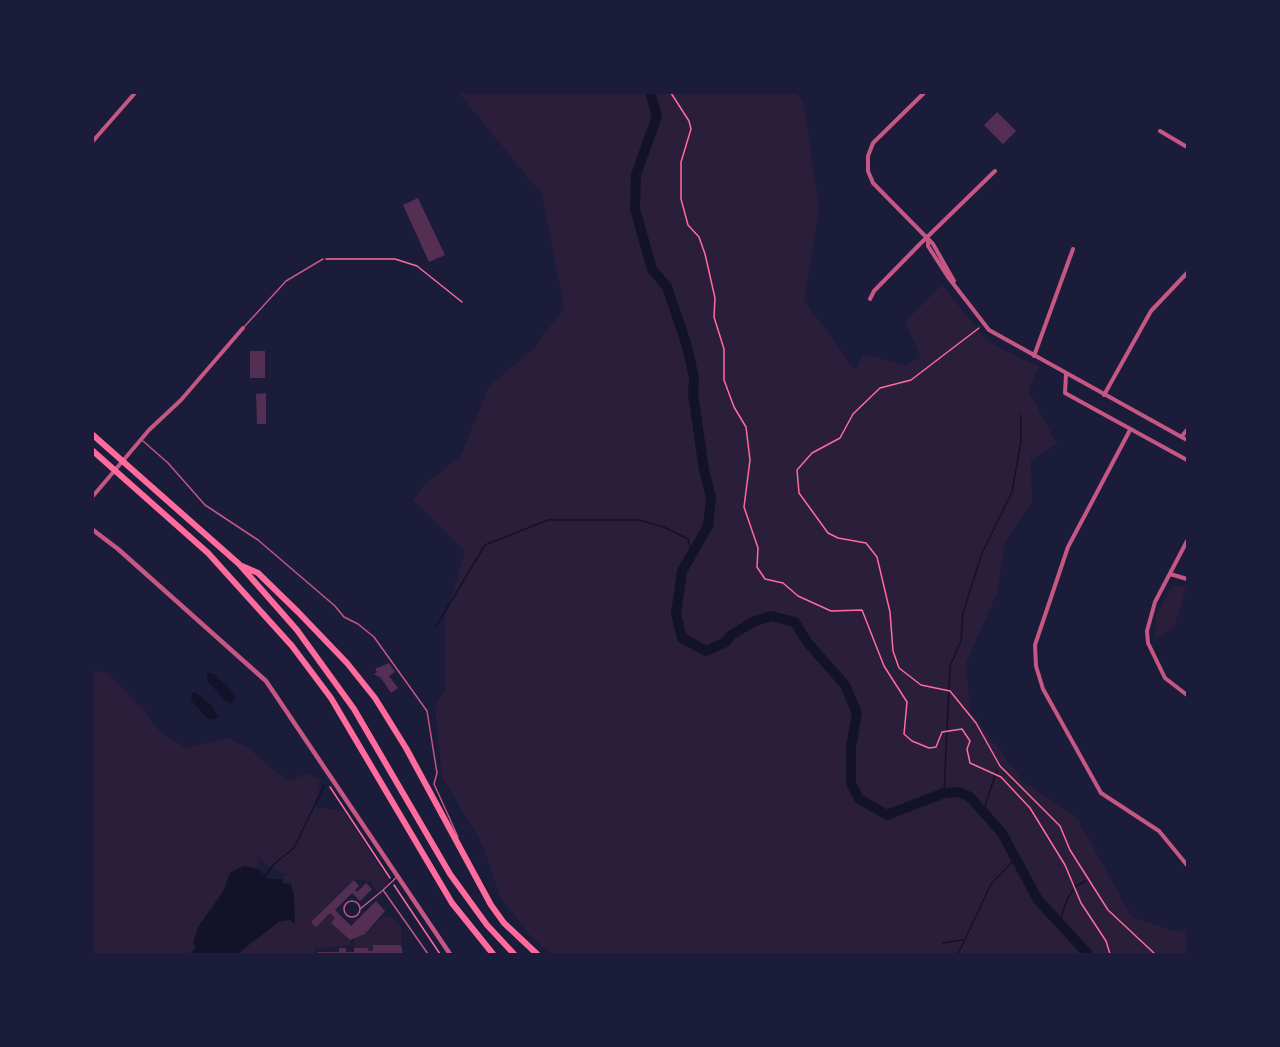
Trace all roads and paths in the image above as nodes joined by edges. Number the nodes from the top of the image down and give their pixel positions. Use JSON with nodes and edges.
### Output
{"nodes":[{"id":1,"x":135,"y":93,"type":"edge"},
{"id":2,"x":671,"y":93,"type":"edge"},
{"id":3,"x":924,"y":93,"type":"edge"},
{"id":4,"x":1160,"y":131,"type":"dead end"},
{"id":5,"x":93,"y":141,"type":"edge"},
{"id":6,"x":1187,"y":146,"type":"edge"},
{"id":7,"x":995,"y":171,"type":"dead end"},
{"id":8,"x":927,"y":240,"type":"junction"},
{"id":9,"x":1073,"y":249,"type":"dead end"},
{"id":10,"x":322,"y":260,"type":"joint"},
{"id":11,"x":1187,"y":273,"type":"edge"},
{"id":12,"x":870,"y":299,"type":"dead end"},
{"id":13,"x":462,"y":302,"type":"dead end"},
{"id":14,"x":983,"y":325,"type":"junction"},
{"id":15,"x":243,"y":328,"type":"joint"},
{"id":16,"x":1034,"y":356,"type":"junction"},
{"id":17,"x":1066,"y":374,"type":"junction"},
{"id":18,"x":1104,"y":395,"type":"junction"},
{"id":19,"x":1130,"y":430,"type":"junction"},
{"id":20,"x":1187,"y":430,"type":"edge"},
{"id":21,"x":93,"y":435,"type":"edge"},
{"id":22,"x":1181,"y":437,"type":"junction"},
{"id":23,"x":143,"y":440,"type":"junction"},
{"id":24,"x":1187,"y":440,"type":"edge"},
{"id":25,"x":93,"y":451,"type":"edge"},
{"id":26,"x":1187,"y":460,"type":"edge"},
{"id":27,"x":93,"y":496,"type":"edge"},
{"id":28,"x":93,"y":530,"type":"edge"},
{"id":29,"x":1187,"y":541,"type":"edge"},
{"id":30,"x":239,"y":564,"type":"junction"},
{"id":31,"x":1170,"y":573,"type":"junction"},
{"id":32,"x":1187,"y":579,"type":"edge"},
{"id":33,"x":1187,"y":694,"type":"edge"},
{"id":34,"x":328,"y":784,"type":"dead end"},
{"id":35,"x":466,"y":860,"type":"junction"},
{"id":36,"x":1187,"y":865,"type":"edge"},
{"id":37,"x":397,"y":877,"type":"junction"},
{"id":38,"x":392,"y":882,"type":"junction"},
{"id":39,"x":383,"y":890,"type":"junction"},
{"id":40,"x":360,"y":909,"type":"junction"},
{"id":41,"x":428,"y":954,"type":"edge"},
{"id":42,"x":440,"y":954,"type":"edge"},
{"id":43,"x":450,"y":954,"type":"edge"},
{"id":44,"x":493,"y":954,"type":"edge"},
{"id":45,"x":514,"y":954,"type":"edge"},
{"id":46,"x":537,"y":954,"type":"edge"},
{"id":47,"x":1110,"y":954,"type":"edge"},
{"id":48,"x":1155,"y":954,"type":"edge"}],
"edges":[{"from":1,"to":5,"type":"street"},
{"from":2,"to":47,"type":"path"},
{"from":3,"to":8,"type":"street"},
{"from":4,"to":6,"type":"street"},
{"from":7,"to":8,"type":"street"},
{"from":8,"to":12,"type":"street"},
{"from":8,"to":14,"type":"street"},
{"from":9,"to":16,"type":"street"},
{"from":10,"to":13,"type":"path"},
{"from":10,"to":15,"type":"lane"},
{"from":11,"to":18,"type":"street"},
{"from":14,"to":16,"type":"street"},
{"from":14,"to":48,"type":"path"},
{"from":15,"to":23,"type":"street"},
{"from":16,"to":17,"type":"street"},
{"from":17,"to":18,"type":"street"},
{"from":17,"to":19,"type":"street"},
{"from":18,"to":22,"type":"street"},
{"from":19,"to":26,"type":"street"},
{"from":19,"to":36,"type":"street"},
{"from":20,"to":22,"type":"street"},
{"from":21,"to":30,"type":"highway"},
{"from":22,"to":24,"type":"street"},
{"from":23,"to":27,"type":"street"},
{"from":23,"to":35,"type":"lane"},
{"from":25,"to":44,"type":"highway"},
{"from":28,"to":37,"type":"street"},
{"from":29,"to":31,"type":"street"},
{"from":30,"to":35,"type":"highway"},
{"from":30,"to":45,"type":"highway"},
{"from":31,"to":32,"type":"street"},
{"from":31,"to":33,"type":"street"},
{"from":34,"to":38,"type":"path"},
{"from":35,"to":46,"type":"highway"},
{"from":37,"to":38,"type":"lane"},
{"from":37,"to":43,"type":"street"},
{"from":38,"to":39,"type":"lane"},
{"from":38,"to":42,"type":"path"},
{"from":39,"to":40,"type":"lane"},
{"from":39,"to":41,"type":"lane"},
{"from":40,"to":40,"type":"lane"}]}
